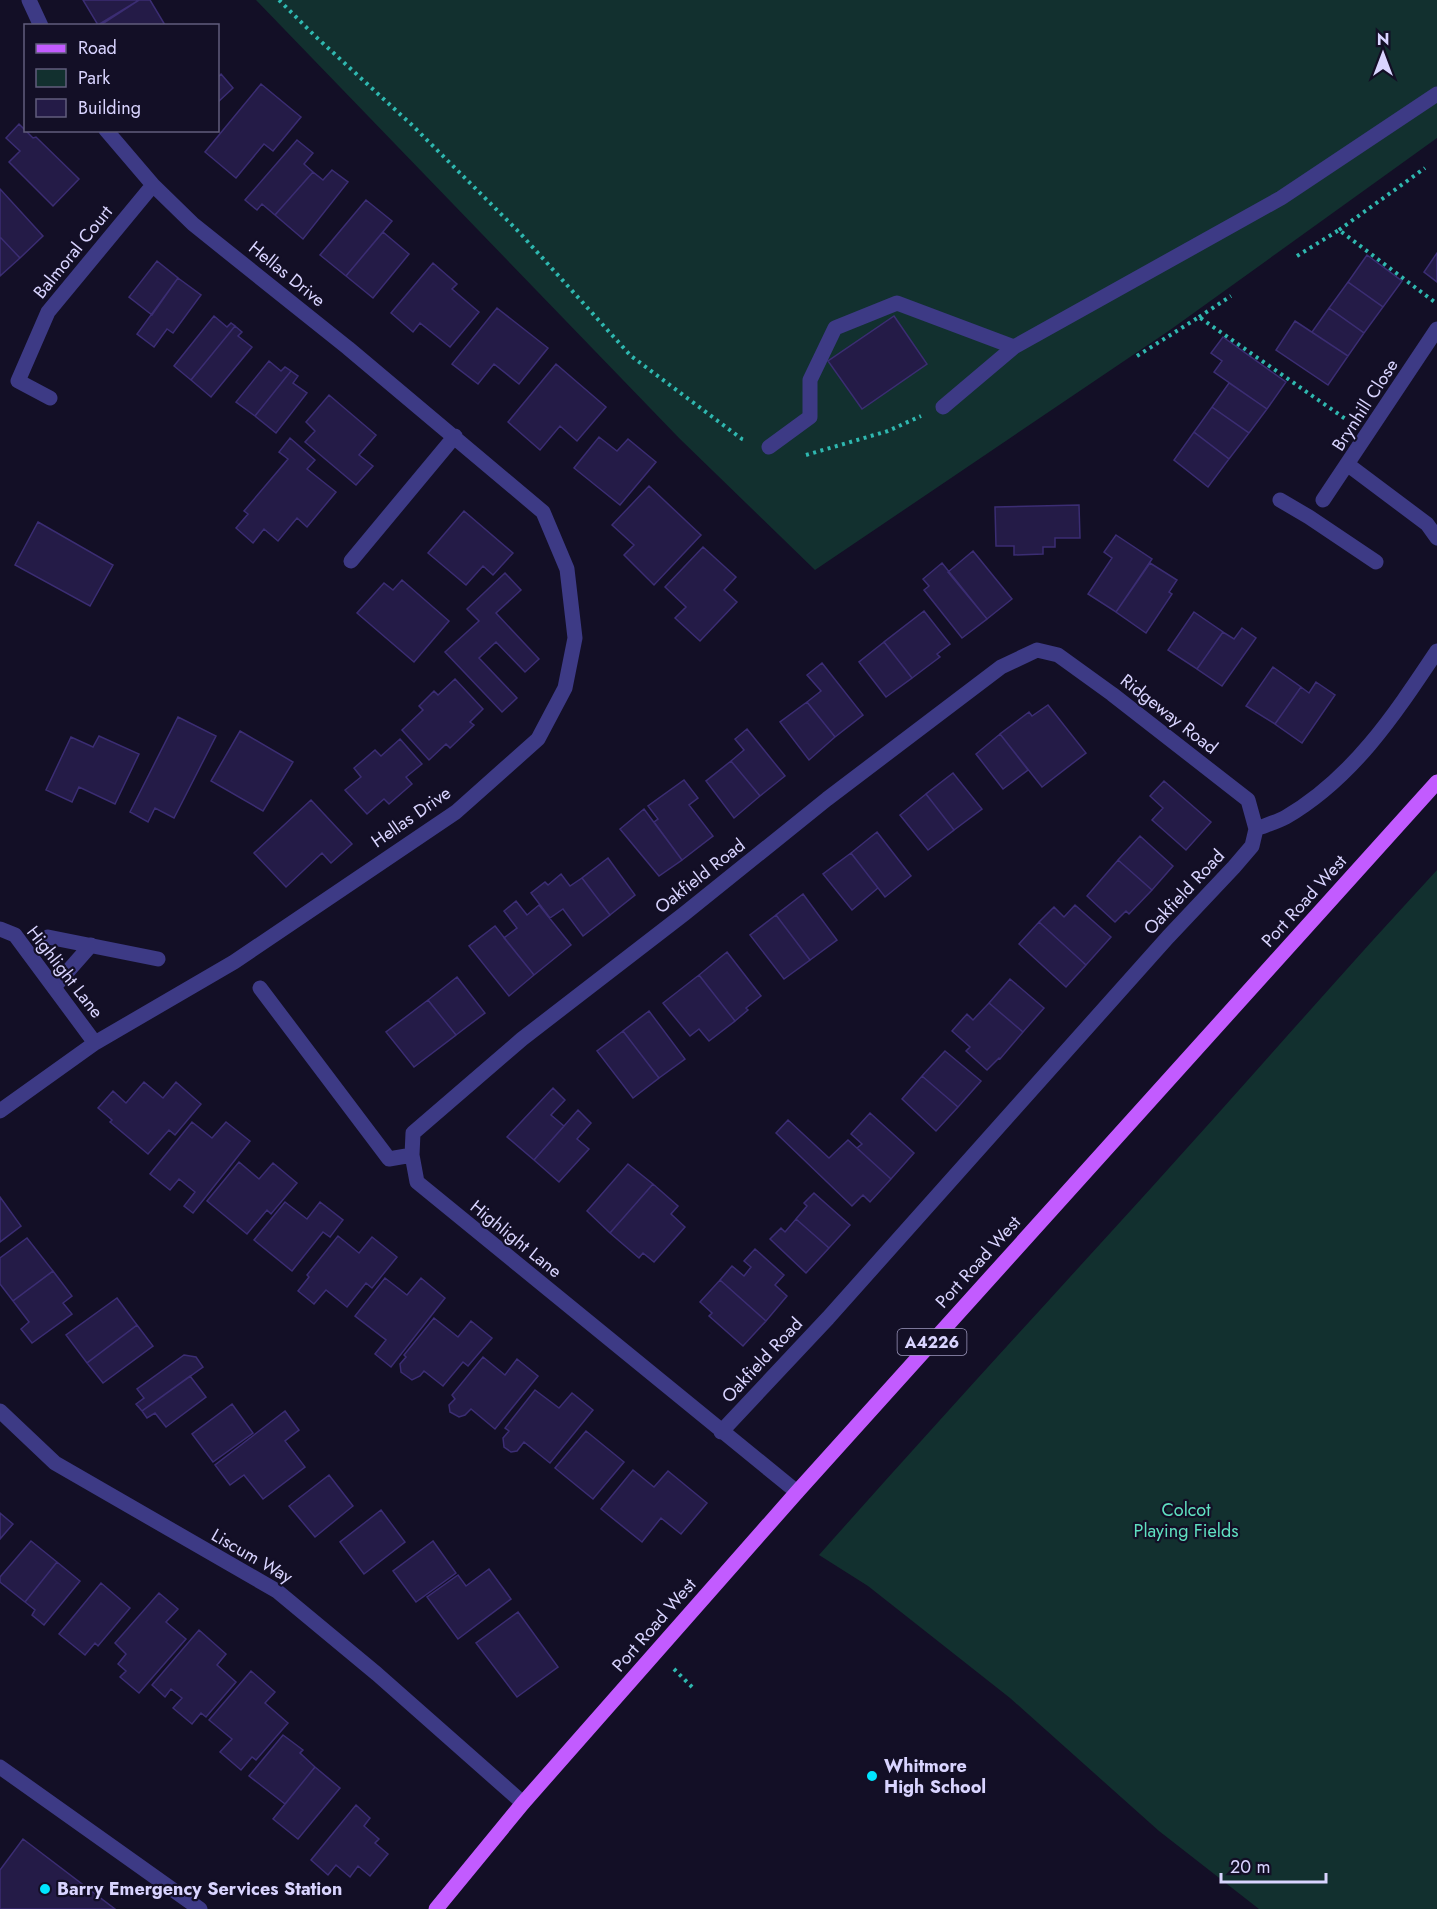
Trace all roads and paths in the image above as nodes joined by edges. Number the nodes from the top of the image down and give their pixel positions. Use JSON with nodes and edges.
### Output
{"nodes":[{"id":1,"x":29,"y":0,"type":"edge"},
{"id":2,"x":279,"y":0,"type":"edge"},
{"id":3,"x":40,"y":24,"type":"edge"},
{"id":4,"x":1437,"y":94,"type":"edge"},
{"id":5,"x":108,"y":132,"type":"edge"},
{"id":6,"x":1425,"y":168,"type":"dead end"},
{"id":7,"x":153,"y":185,"type":"junction"},
{"id":8,"x":1340,"y":230,"type":"junction"},
{"id":9,"x":1297,"y":256,"type":"dead end"},
{"id":10,"x":1231,"y":296,"type":"dead end"},
{"id":11,"x":1437,"y":303,"type":"edge"},
{"id":12,"x":1198,"y":317,"type":"junction"},
{"id":13,"x":1437,"y":329,"type":"edge"},
{"id":14,"x":1014,"y":347,"type":"junction"},
{"id":15,"x":1137,"y":356,"type":"dead end"},
{"id":16,"x":50,"y":398,"type":"dead end"},
{"id":17,"x":943,"y":406,"type":"joint"},
{"id":18,"x":1368,"y":433,"type":"junction"},
{"id":19,"x":454,"y":436,"type":"junction"},
{"id":20,"x":769,"y":447,"type":"junction"},
{"id":21,"x":1347,"y":465,"type":"junction"},
{"id":22,"x":1280,"y":500,"type":"dead end"},
{"id":23,"x":1309,"y":517,"type":"junction"},
{"id":24,"x":1437,"y":538,"type":"edge"},
{"id":25,"x":351,"y":561,"type":"dead end"},
{"id":26,"x":1376,"y":562,"type":"dead end"},
{"id":27,"x":1037,"y":650,"type":"joint"},
{"id":28,"x":1437,"y":651,"type":"edge"},
{"id":29,"x":1437,"y":782,"type":"edge"},
{"id":30,"x":1256,"y":829,"type":"junction"},
{"id":31,"x":0,"y":929,"type":"edge"},
{"id":32,"x":48,"y":937,"type":"dead end"},
{"id":33,"x":91,"y":945,"type":"junction"},
{"id":34,"x":158,"y":959,"type":"dead end"},
{"id":35,"x":54,"y":987,"type":"junction"},
{"id":36,"x":260,"y":988,"type":"dead end"},
{"id":37,"x":95,"y":1043,"type":"junction"},
{"id":38,"x":0,"y":1111,"type":"edge"},
{"id":39,"x":412,"y":1155,"type":"junction"},
{"id":40,"x":0,"y":1411,"type":"edge"},
{"id":41,"x":721,"y":1432,"type":"junction"},
{"id":42,"x":797,"y":1492,"type":"junction"},
{"id":43,"x":0,"y":1767,"type":"edge"},
{"id":44,"x":523,"y":1803,"type":"junction"},
{"id":45,"x":200,"y":1909,"type":"edge"},
{"id":46,"x":436,"y":1909,"type":"edge"}],
"edges":[{"from":1,"to":3,"type":"street"},
{"from":2,"to":20,"type":"path"},
{"from":4,"to":14,"type":"street"},
{"from":5,"to":7,"type":"street","name":"Hellas Drive"},
{"from":6,"to":8,"type":"path"},
{"from":7,"to":16,"type":"street","name":"Balmoral Court"},
{"from":7,"to":19,"type":"street","name":"Hellas Drive"},
{"from":8,"to":9,"type":"path"},
{"from":8,"to":11,"type":"path"},
{"from":10,"to":12,"type":"path"},
{"from":12,"to":15,"type":"path"},
{"from":12,"to":18,"type":"path"},
{"from":13,"to":18,"type":"street","name":"Brynhill Close"},
{"from":14,"to":17,"type":"street"},
{"from":14,"to":20,"type":"street"},
{"from":17,"to":20,"type":"path"},
{"from":18,"to":21,"type":"street","name":"Brynhill Close"},
{"from":19,"to":25,"type":"street"},
{"from":19,"to":37,"type":"street","name":"Hellas Drive"},
{"from":21,"to":23,"type":"street"},
{"from":21,"to":24,"type":"street","name":"Brynhill Close"},
{"from":22,"to":23,"type":"street"},
{"from":23,"to":26,"type":"street"},
{"from":27,"to":30,"type":"street","name":"Ridgeway Road"},
{"from":27,"to":39,"type":"street","name":"Oakfield Road"},
{"from":28,"to":30,"type":"street"},
{"from":29,"to":42,"type":"main road","name":"Port Road West","number":"A4226"},
{"from":30,"to":41,"type":"street","name":"Oakfield Road"},
{"from":31,"to":35,"type":"street","name":"Highlight Lane"},
{"from":32,"to":33,"type":"street"},
{"from":33,"to":34,"type":"street"},
{"from":33,"to":35,"type":"street"},
{"from":35,"to":37,"type":"street","name":"Highlight Lane"},
{"from":36,"to":39,"type":"street"},
{"from":37,"to":38,"type":"street","name":"Hellas Drive"},
{"from":39,"to":41,"type":"street","name":"Highlight Lane"},
{"from":40,"to":44,"type":"street","name":"Liscum Way"},
{"from":41,"to":42,"type":"street","name":"Highlight Lane"},
{"from":42,"to":44,"type":"main road","name":"Port Road West","number":"A4226"},
{"from":43,"to":45,"type":"street"},
{"from":44,"to":46,"type":"main road","name":"Port Road West","number":"A4226"}]}
